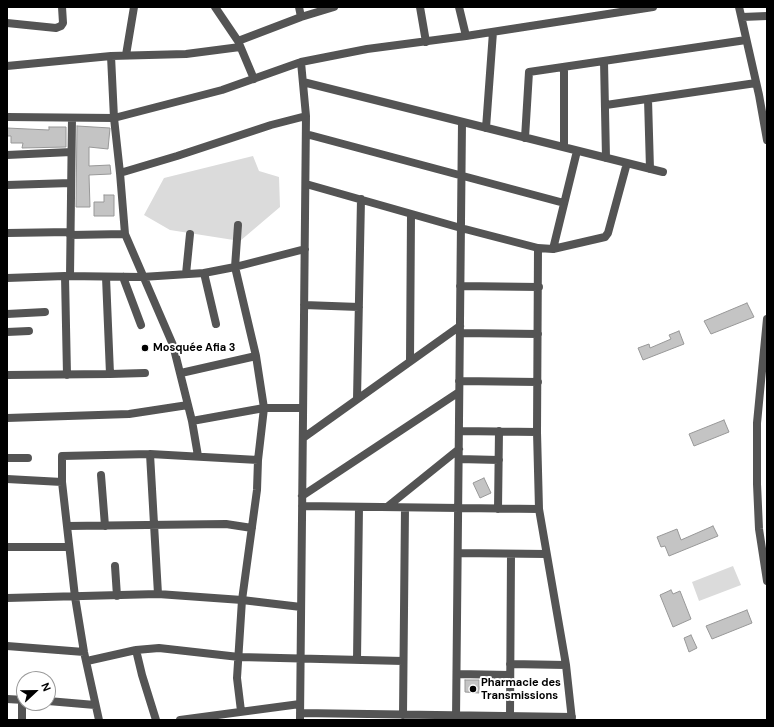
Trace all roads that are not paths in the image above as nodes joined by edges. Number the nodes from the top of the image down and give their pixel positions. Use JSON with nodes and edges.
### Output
{"nodes":[{"id":1,"x":62,"y":7,"type":"edge"},
{"id":2,"x":134,"y":7,"type":"edge"},
{"id":3,"x":215,"y":7,"type":"edge"},
{"id":4,"x":300,"y":7,"type":"edge"},
{"id":5,"x":334,"y":7,"type":"edge"},
{"id":6,"x":420,"y":7,"type":"edge"},
{"id":7,"x":459,"y":7,"type":"edge"},
{"id":8,"x":653,"y":7,"type":"edge"},
{"id":9,"x":739,"y":7,"type":"edge"},
{"id":10,"x":767,"y":16,"type":"edge"},
{"id":11,"x":301,"y":17,"type":"junction"},
{"id":12,"x":742,"y":17,"type":"junction"},
{"id":13,"x":7,"y":23,"type":"edge"},
{"id":14,"x":493,"y":32,"type":"junction"},
{"id":15,"x":466,"y":36,"type":"junction"},
{"id":16,"x":746,"y":40,"type":"junction"},
{"id":17,"x":426,"y":42,"type":"junction"},
{"id":18,"x":239,"y":44,"type":"junction"},
{"id":19,"x":126,"y":55,"type":"junction"},
{"id":20,"x":111,"y":56,"type":"junction"},
{"id":21,"x":604,"y":61,"type":"junction"},
{"id":22,"x":301,"y":62,"type":"junction"},
{"id":23,"x":7,"y":66,"type":"edge"},
{"id":24,"x":564,"y":67,"type":"junction"},
{"id":25,"x":254,"y":79,"type":"junction"},
{"id":26,"x":303,"y":82,"type":"junction"},
{"id":27,"x":756,"y":83,"type":"junction"},
{"id":28,"x":763,"y":94,"type":"edge"},
{"id":29,"x":648,"y":99,"type":"junction"},
{"id":30,"x":606,"y":105,"type":"junction"},
{"id":31,"x":306,"y":116,"type":"junction"},
{"id":32,"x":7,"y":117,"type":"edge"},
{"id":33,"x":72,"y":118,"type":"junction"},
{"id":34,"x":114,"y":118,"type":"junction"},
{"id":35,"x":462,"y":122,"type":"junction"},
{"id":36,"x":486,"y":128,"type":"junction"},
{"id":37,"x":306,"y":134,"type":"junction"},
{"id":38,"x":525,"y":138,"type":"junction"},
{"id":39,"x":767,"y":140,"type":"edge"},
{"id":40,"x":564,"y":148,"type":"junction"},
{"id":41,"x":577,"y":151,"type":"junction"},
{"id":42,"x":71,"y":152,"type":"junction"},
{"id":43,"x":7,"y":155,"type":"edge"},
{"id":44,"x":606,"y":158,"type":"junction"},
{"id":45,"x":627,"y":163,"type":"junction"},
{"id":46,"x":650,"y":169,"type":"junction"},
{"id":47,"x":663,"y":172,"type":"dead end"},
{"id":48,"x":120,"y":173,"type":"junction"},
{"id":49,"x":462,"y":176,"type":"junction"},
{"id":50,"x":71,"y":183,"type":"junction"},
{"id":51,"x":306,"y":184,"type":"junction"},
{"id":52,"x":7,"y":185,"type":"edge"},
{"id":53,"x":361,"y":199,"type":"junction"},
{"id":54,"x":564,"y":203,"type":"junction"},
{"id":55,"x":411,"y":214,"type":"junction"},
{"id":56,"x":238,"y":225,"type":"dead end"},
{"id":57,"x":461,"y":228,"type":"junction"},
{"id":58,"x":7,"y":233,"type":"edge"},
{"id":59,"x":70,"y":233,"type":"junction"},
{"id":60,"x":125,"y":234,"type":"junction"},
{"id":61,"x":190,"y":234,"type":"dead end"},
{"id":62,"x":538,"y":248,"type":"junction"},
{"id":63,"x":305,"y":249,"type":"junction"},
{"id":64,"x":553,"y":249,"type":"junction"},
{"id":65,"x":235,"y":267,"type":"junction"},
{"id":66,"x":204,"y":272,"type":"junction"},
{"id":67,"x":186,"y":274,"type":"junction"},
{"id":68,"x":67,"y":276,"type":"junction"},
{"id":69,"x":106,"y":277,"type":"junction"},
{"id":70,"x":123,"y":277,"type":"junction"},
{"id":71,"x":142,"y":277,"type":"junction"},
{"id":72,"x":7,"y":278,"type":"edge"},
{"id":73,"x":460,"y":286,"type":"junction"},
{"id":74,"x":539,"y":287,"type":"junction"},
{"id":75,"x":304,"y":305,"type":"junction"},
{"id":76,"x":359,"y":307,"type":"junction"},
{"id":77,"x":45,"y":312,"type":"dead end"},
{"id":78,"x":7,"y":314,"type":"edge"},
{"id":79,"x":767,"y":319,"type":"edge"},
{"id":80,"x":216,"y":324,"type":"dead end"},
{"id":81,"x":141,"y":325,"type":"dead end"},
{"id":82,"x":460,"y":330,"type":"junction"},
{"id":83,"x":29,"y":331,"type":"dead end"},
{"id":84,"x":7,"y":332,"type":"edge"},
{"id":85,"x":538,"y":334,"type":"junction"},
{"id":86,"x":256,"y":356,"type":"junction"},
{"id":87,"x":410,"y":361,"type":"junction"},
{"id":88,"x":145,"y":373,"type":"dead end"},
{"id":89,"x":110,"y":374,"type":"junction"},
{"id":90,"x":181,"y":374,"type":"junction"},
{"id":91,"x":7,"y":375,"type":"edge"},
{"id":92,"x":67,"y":376,"type":"junction"},
{"id":93,"x":460,"y":381,"type":"junction"},
{"id":94,"x":538,"y":382,"type":"junction"},
{"id":95,"x":459,"y":392,"type":"junction"},
{"id":96,"x":357,"y":399,"type":"junction"},
{"id":97,"x":188,"y":405,"type":"junction"},
{"id":98,"x":264,"y":408,"type":"junction"},
{"id":99,"x":303,"y":408,"type":"junction"},
{"id":100,"x":7,"y":418,"type":"edge"},
{"id":101,"x":192,"y":421,"type":"junction"},
{"id":102,"x":459,"y":431,"type":"junction"},
{"id":103,"x":499,"y":431,"type":"junction"},
{"id":104,"x":537,"y":432,"type":"junction"},
{"id":105,"x":303,"y":438,"type":"junction"},
{"id":106,"x":459,"y":449,"type":"junction"},
{"id":107,"x":150,"y":454,"type":"junction"},
{"id":108,"x":198,"y":456,"type":"junction"},
{"id":109,"x":7,"y":458,"type":"edge"},
{"id":110,"x":28,"y":458,"type":"dead end"},
{"id":111,"x":459,"y":459,"type":"junction"},
{"id":112,"x":258,"y":460,"type":"junction"},
{"id":113,"x":499,"y":460,"type":"junction"},
{"id":114,"x":101,"y":475,"type":"dead end"},
{"id":115,"x":7,"y":478,"type":"edge"},
{"id":116,"x":62,"y":482,"type":"junction"},
{"id":117,"x":302,"y":496,"type":"junction"},
{"id":118,"x":302,"y":506,"type":"junction"},
{"id":119,"x":358,"y":507,"type":"junction"},
{"id":120,"x":387,"y":507,"type":"junction"},
{"id":121,"x":405,"y":508,"type":"junction"},
{"id":122,"x":458,"y":508,"type":"junction"},
{"id":123,"x":498,"y":509,"type":"junction"},
{"id":124,"x":539,"y":509,"type":"junction"},
{"id":125,"x":153,"y":525,"type":"junction"},
{"id":126,"x":67,"y":526,"type":"junction"},
{"id":127,"x":105,"y":526,"type":"junction"},
{"id":128,"x":252,"y":528,"type":"junction"},
{"id":129,"x":7,"y":547,"type":"edge"},
{"id":130,"x":69,"y":547,"type":"junction"},
{"id":131,"x":458,"y":553,"type":"junction"},
{"id":132,"x":511,"y":554,"type":"junction"},
{"id":133,"x":546,"y":554,"type":"junction"},
{"id":134,"x":115,"y":566,"type":"dead end"},
{"id":135,"x":767,"y":581,"type":"edge"},
{"id":136,"x":158,"y":594,"type":"junction"},
{"id":137,"x":117,"y":596,"type":"junction"},
{"id":138,"x":75,"y":597,"type":"junction"},
{"id":139,"x":7,"y":598,"type":"edge"},
{"id":140,"x":242,"y":600,"type":"junction"},
{"id":141,"x":301,"y":607,"type":"junction"},
{"id":142,"x":7,"y":646,"type":"edge"},
{"id":143,"x":136,"y":650,"type":"junction"},
{"id":144,"x":84,"y":652,"type":"junction"},
{"id":145,"x":238,"y":657,"type":"junction"},
{"id":146,"x":300,"y":659,"type":"junction"},
{"id":147,"x":357,"y":660,"type":"junction"},
{"id":148,"x":87,"y":661,"type":"junction"},
{"id":149,"x":403,"y":661,"type":"junction"},
{"id":150,"x":510,"y":664,"type":"junction"},
{"id":151,"x":566,"y":664,"type":"junction"},
{"id":152,"x":457,"y":674,"type":"junction"},
{"id":153,"x":510,"y":675,"type":"junction"},
{"id":154,"x":56,"y":702,"type":"edge"},
{"id":155,"x":94,"y":704,"type":"junction"},
{"id":156,"x":300,"y":704,"type":"junction"},
{"id":157,"x":241,"y":711,"type":"junction"},
{"id":158,"x":403,"y":715,"type":"junction"},
{"id":159,"x":510,"y":716,"type":"junction"},
{"id":160,"x":300,"y":717,"type":"edge"},
{"id":161,"x":351,"y":717,"type":"edge"},
{"id":162,"x":456,"y":718,"type":"edge"},
{"id":163,"x":572,"y":719,"type":"edge"},
{"id":164,"x":99,"y":720,"type":"edge"},
{"id":165,"x":156,"y":720,"type":"edge"},
{"id":166,"x":183,"y":720,"type":"edge"}],
"edges":[{"from":1,"to":13,"type":"street"},
{"from":2,"to":19,"type":"street"},
{"from":3,"to":18,"type":"street"},
{"from":4,"to":11,"type":"street"},
{"from":5,"to":11,"type":"street"},
{"from":6,"to":17,"type":"street"},
{"from":7,"to":15,"type":"street"},
{"from":8,"to":14,"type":"street"},
{"from":9,"to":12,"type":"street"},
{"from":10,"to":12,"type":"street"},
{"from":11,"to":18,"type":"street"},
{"from":12,"to":16,"type":"street"},
{"from":14,"to":15,"type":"street"},
{"from":14,"to":36,"type":"street"},
{"from":15,"to":17,"type":"street"},
{"from":16,"to":21,"type":"street"},
{"from":16,"to":27,"type":"street"},
{"from":17,"to":22,"type":"street"},
{"from":18,"to":19,"type":"street"},
{"from":18,"to":25,"type":"street"},
{"from":19,"to":20,"type":"street"},
{"from":20,"to":23,"type":"street"},
{"from":20,"to":34,"type":"street"},
{"from":21,"to":24,"type":"street"},
{"from":21,"to":30,"type":"street"},
{"from":22,"to":25,"type":"street"},
{"from":22,"to":26,"type":"street"},
{"from":24,"to":38,"type":"street"},
{"from":24,"to":40,"type":"street"},
{"from":25,"to":34,"type":"street"},
{"from":26,"to":31,"type":"street"},
{"from":26,"to":35,"type":"street"},
{"from":27,"to":28,"type":"street"},
{"from":27,"to":29,"type":"street"},
{"from":28,"to":39,"type":"street"},
{"from":29,"to":30,"type":"street"},
{"from":29,"to":46,"type":"street"},
{"from":30,"to":44,"type":"street"},
{"from":31,"to":37,"type":"street"},
{"from":31,"to":48,"type":"street"},
{"from":32,"to":33,"type":"street"},
{"from":33,"to":34,"type":"street"},
{"from":33,"to":42,"type":"street"},
{"from":34,"to":48,"type":"street"},
{"from":35,"to":36,"type":"street"},
{"from":35,"to":49,"type":"street"},
{"from":36,"to":38,"type":"street"},
{"from":37,"to":49,"type":"street"},
{"from":37,"to":51,"type":"street"},
{"from":38,"to":40,"type":"street"},
{"from":40,"to":41,"type":"street"},
{"from":41,"to":44,"type":"street"},
{"from":41,"to":54,"type":"street"},
{"from":42,"to":43,"type":"street"},
{"from":42,"to":50,"type":"street"},
{"from":44,"to":45,"type":"street"},
{"from":45,"to":46,"type":"street"},
{"from":45,"to":64,"type":"street"},
{"from":46,"to":47,"type":"street"},
{"from":48,"to":60,"type":"street"},
{"from":49,"to":54,"type":"street"},
{"from":49,"to":57,"type":"street"},
{"from":50,"to":52,"type":"street"},
{"from":50,"to":59,"type":"street"},
{"from":51,"to":53,"type":"street"},
{"from":51,"to":63,"type":"street"},
{"from":53,"to":55,"type":"street"},
{"from":53,"to":76,"type":"street"},
{"from":54,"to":64,"type":"street"},
{"from":55,"to":57,"type":"street"},
{"from":55,"to":87,"type":"street"},
{"from":56,"to":65,"type":"street"},
{"from":57,"to":62,"type":"street"},
{"from":57,"to":73,"type":"street"},
{"from":58,"to":59,"type":"street"},
{"from":59,"to":60,"type":"street"},
{"from":59,"to":68,"type":"street"},
{"from":60,"to":71,"type":"street"},
{"from":61,"to":67,"type":"street"},
{"from":62,"to":64,"type":"street"},
{"from":62,"to":74,"type":"street"},
{"from":63,"to":65,"type":"street"},
{"from":63,"to":75,"type":"street"},
{"from":65,"to":66,"type":"street"},
{"from":65,"to":86,"type":"street"},
{"from":66,"to":67,"type":"street"},
{"from":66,"to":80,"type":"street"},
{"from":67,"to":71,"type":"street"},
{"from":68,"to":69,"type":"street"},
{"from":68,"to":72,"type":"street"},
{"from":68,"to":92,"type":"street"},
{"from":69,"to":70,"type":"street"},
{"from":69,"to":89,"type":"street"},
{"from":70,"to":71,"type":"street"},
{"from":70,"to":81,"type":"street"},
{"from":71,"to":90,"type":"street"},
{"from":73,"to":74,"type":"street"},
{"from":73,"to":82,"type":"street"},
{"from":74,"to":85,"type":"street"},
{"from":75,"to":76,"type":"street"},
{"from":75,"to":99,"type":"street"},
{"from":76,"to":96,"type":"street"},
{"from":77,"to":78,"type":"street"},
{"from":79,"to":135,"type":"street"},
{"from":82,"to":85,"type":"street"},
{"from":82,"to":87,"type":"street"},
{"from":82,"to":93,"type":"street"},
{"from":83,"to":84,"type":"street"},
{"from":85,"to":94,"type":"street"},
{"from":86,"to":90,"type":"street"},
{"from":86,"to":98,"type":"street"},
{"from":87,"to":96,"type":"street"},
{"from":88,"to":89,"type":"street"},
{"from":89,"to":92,"type":"street"},
{"from":90,"to":97,"type":"street"},
{"from":91,"to":92,"type":"street"},
{"from":93,"to":94,"type":"street"},
{"from":93,"to":95,"type":"street"},
{"from":94,"to":104,"type":"street"},
{"from":95,"to":102,"type":"street"},
{"from":95,"to":117,"type":"street"},
{"from":96,"to":105,"type":"street"},
{"from":97,"to":100,"type":"street"},
{"from":97,"to":101,"type":"street"},
{"from":98,"to":99,"type":"street"},
{"from":98,"to":101,"type":"street"},
{"from":98,"to":112,"type":"street"},
{"from":99,"to":105,"type":"street"},
{"from":101,"to":108,"type":"street"},
{"from":102,"to":103,"type":"street"},
{"from":102,"to":106,"type":"street"},
{"from":103,"to":104,"type":"street"},
{"from":103,"to":113,"type":"street"},
{"from":104,"to":124,"type":"street"},
{"from":105,"to":117,"type":"street"},
{"from":106,"to":111,"type":"street"},
{"from":106,"to":120,"type":"street"},
{"from":107,"to":108,"type":"street"},
{"from":107,"to":116,"type":"street"},
{"from":107,"to":125,"type":"street"},
{"from":108,"to":112,"type":"street"},
{"from":109,"to":110,"type":"street"},
{"from":111,"to":113,"type":"street"},
{"from":111,"to":122,"type":"street"},
{"from":112,"to":128,"type":"street"},
{"from":113,"to":123,"type":"street"},
{"from":114,"to":127,"type":"street"},
{"from":115,"to":116,"type":"street"},
{"from":116,"to":126,"type":"street"},
{"from":117,"to":118,"type":"street"},
{"from":118,"to":119,"type":"street"},
{"from":118,"to":141,"type":"street"},
{"from":119,"to":120,"type":"street"},
{"from":119,"to":147,"type":"street"},
{"from":120,"to":121,"type":"street"},
{"from":121,"to":122,"type":"street"},
{"from":121,"to":149,"type":"street"},
{"from":122,"to":123,"type":"street"},
{"from":122,"to":131,"type":"street"},
{"from":123,"to":124,"type":"street"},
{"from":124,"to":133,"type":"street"},
{"from":125,"to":127,"type":"street"},
{"from":125,"to":128,"type":"street"},
{"from":125,"to":136,"type":"street"},
{"from":126,"to":127,"type":"street"},
{"from":126,"to":130,"type":"street"},
{"from":128,"to":140,"type":"street"},
{"from":129,"to":130,"type":"street"},
{"from":130,"to":138,"type":"street"},
{"from":131,"to":132,"type":"street"},
{"from":131,"to":152,"type":"street"},
{"from":132,"to":133,"type":"street"},
{"from":132,"to":150,"type":"street"},
{"from":133,"to":151,"type":"street"},
{"from":134,"to":137,"type":"street"},
{"from":136,"to":137,"type":"street"},
{"from":136,"to":140,"type":"street"},
{"from":137,"to":138,"type":"street"},
{"from":138,"to":139,"type":"street"},
{"from":138,"to":144,"type":"street"},
{"from":140,"to":141,"type":"street"},
{"from":140,"to":145,"type":"street"},
{"from":141,"to":146,"type":"street"},
{"from":142,"to":144,"type":"street"},
{"from":143,"to":145,"type":"street"},
{"from":143,"to":148,"type":"street"},
{"from":143,"to":165,"type":"street"},
{"from":144,"to":148,"type":"street"},
{"from":145,"to":146,"type":"street"},
{"from":145,"to":157,"type":"street"},
{"from":146,"to":147,"type":"street"},
{"from":146,"to":156,"type":"street"},
{"from":147,"to":149,"type":"street"},
{"from":148,"to":155,"type":"street"},
{"from":149,"to":158,"type":"street"},
{"from":150,"to":151,"type":"street"},
{"from":150,"to":153,"type":"street"},
{"from":151,"to":163,"type":"street"},
{"from":152,"to":153,"type":"street"},
{"from":152,"to":162,"type":"street"},
{"from":153,"to":159,"type":"street"},
{"from":154,"to":155,"type":"street"},
{"from":155,"to":164,"type":"street"},
{"from":156,"to":157,"type":"street"},
{"from":156,"to":160,"type":"street"},
{"from":157,"to":166,"type":"street"},
{"from":158,"to":161,"type":"street"},
{"from":158,"to":162,"type":"street"},
{"from":159,"to":162,"type":"street"},
{"from":159,"to":163,"type":"street"},
{"from":160,"to":161,"type":"street"}]}
